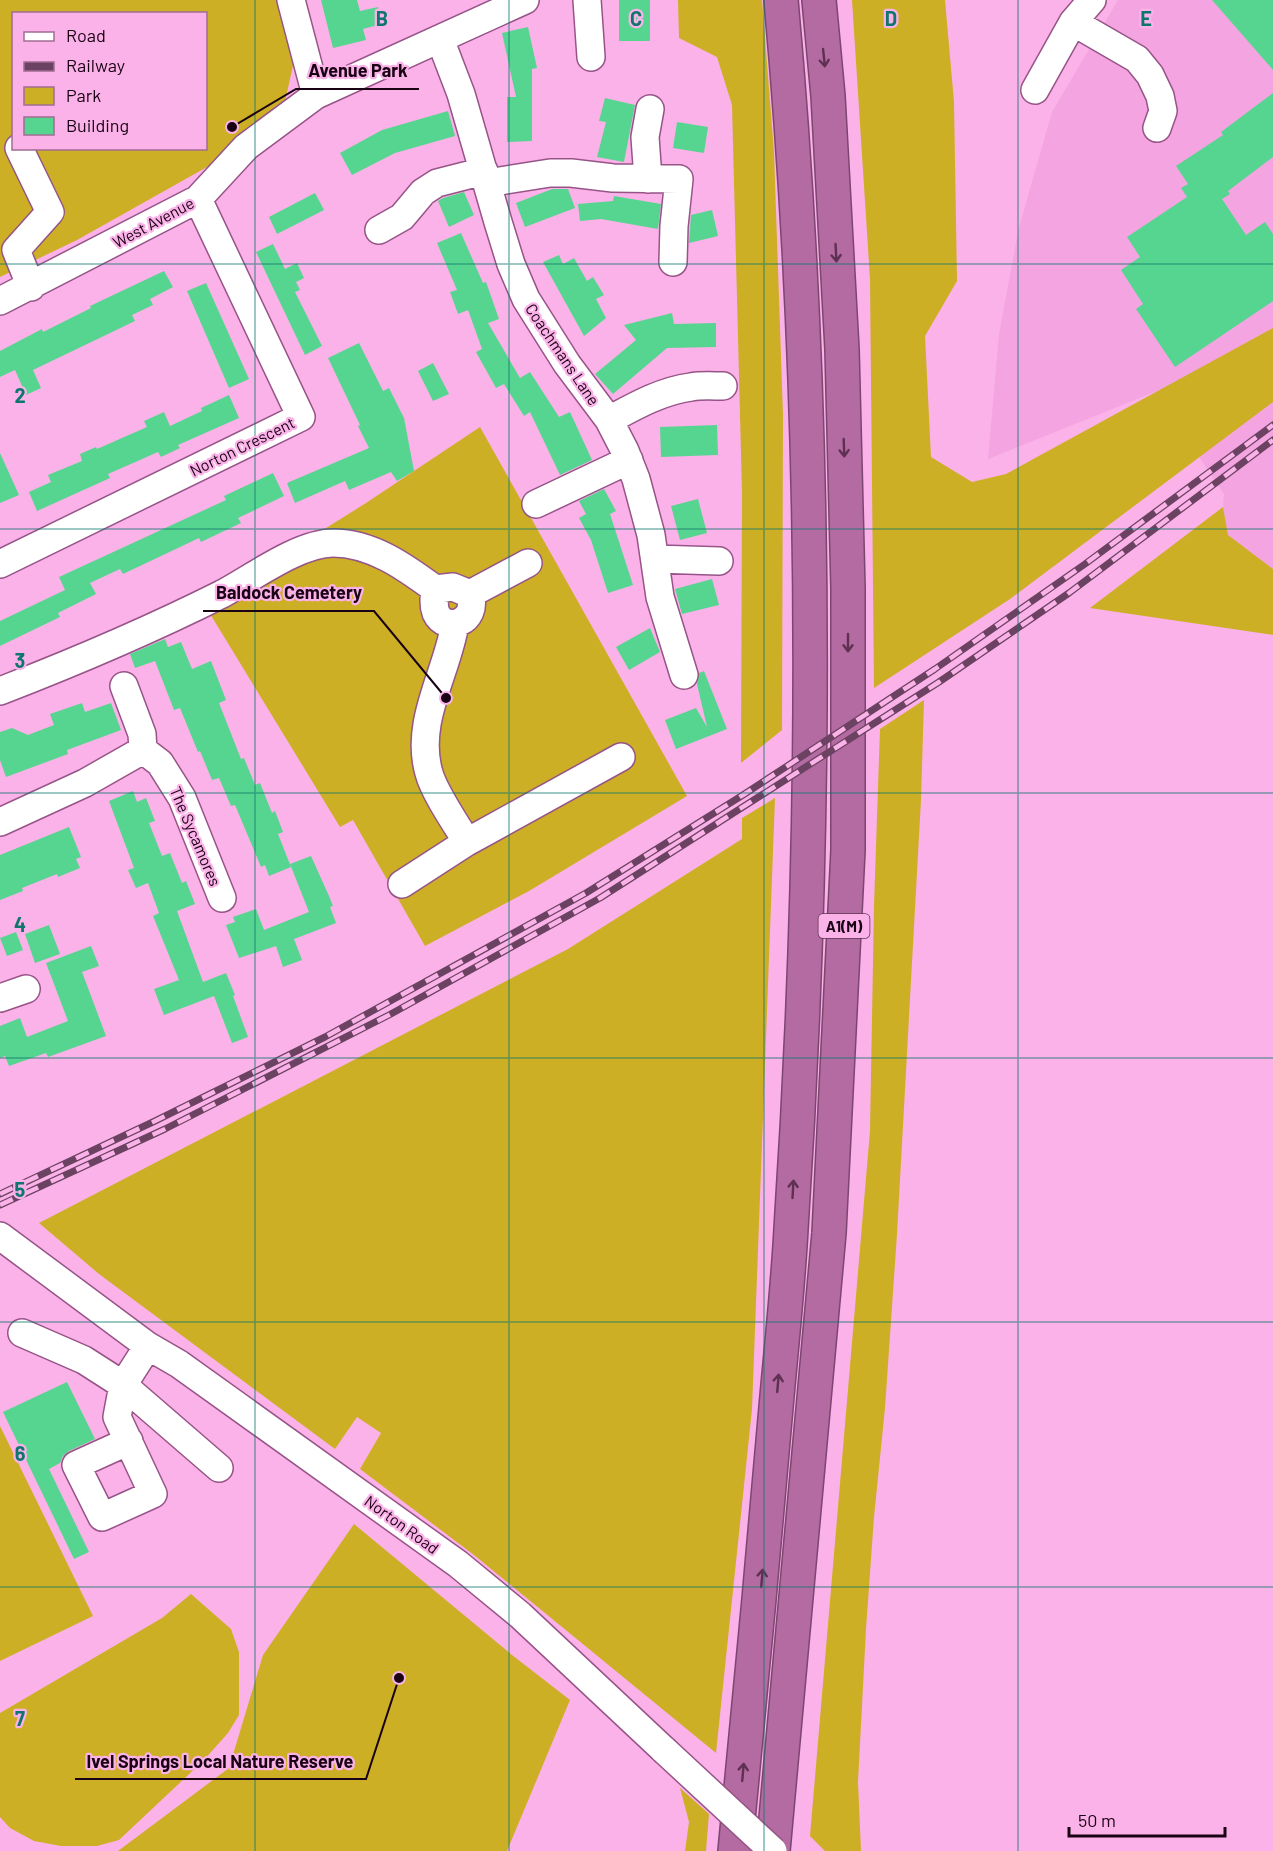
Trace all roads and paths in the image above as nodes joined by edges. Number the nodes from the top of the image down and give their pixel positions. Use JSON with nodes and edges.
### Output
{"nodes":[{"id":1,"x":291,"y":0,"type":"edge"},
{"id":2,"x":525,"y":0,"type":"edge"},
{"id":3,"x":587,"y":0,"type":"edge"},
{"id":4,"x":781,"y":0,"type":"edge"},
{"id":5,"x":819,"y":0,"type":"edge"},
{"id":6,"x":1092,"y":0,"type":"edge"},
{"id":7,"x":1073,"y":22,"type":"junction"},
{"id":8,"x":440,"y":39,"type":"junction"},
{"id":9,"x":591,"y":57,"type":"dead end"},
{"id":10,"x":1035,"y":90,"type":"dead end"},
{"id":11,"x":316,"y":95,"type":"junction"},
{"id":12,"x":650,"y":109,"type":"dead end"},
{"id":13,"x":1157,"y":128,"type":"dead end"},
{"id":14,"x":19,"y":150,"type":"edge"},
{"id":15,"x":486,"y":177,"type":"junction"},
{"id":16,"x":648,"y":178,"type":"junction"},
{"id":17,"x":198,"y":199,"type":"junction"},
{"id":18,"x":379,"y":230,"type":"dead end"},
{"id":19,"x":674,"y":262,"type":"dead end"},
{"id":20,"x":31,"y":287,"type":"junction"},
{"id":21,"x":0,"y":301,"type":"edge"},
{"id":22,"x":723,"y":386,"type":"dead end"},
{"id":23,"x":609,"y":420,"type":"junction"},
{"id":24,"x":628,"y":460,"type":"junction"},
{"id":25,"x":536,"y":504,"type":"dead end"},
{"id":26,"x":654,"y":559,"type":"junction"},
{"id":27,"x":719,"y":561,"type":"dead end"},
{"id":28,"x":528,"y":563,"type":"dead end"},
{"id":29,"x":0,"y":564,"type":"edge"},
{"id":30,"x":435,"y":589,"type":"junction"},
{"id":31,"x":470,"y":594,"type":"junction"},
{"id":32,"x":455,"y":624,"type":"junction"},
{"id":33,"x":684,"y":675,"type":"dead end"},
{"id":34,"x":124,"y":686,"type":"dead end"},
{"id":35,"x":0,"y":691,"type":"edge"},
{"id":36,"x":143,"y":750,"type":"junction"},
{"id":37,"x":621,"y":757,"type":"dead end"},
{"id":38,"x":0,"y":822,"type":"edge"},
{"id":39,"x":467,"y":842,"type":"junction"},
{"id":40,"x":402,"y":884,"type":"dead end"},
{"id":41,"x":222,"y":898,"type":"dead end"},
{"id":42,"x":26,"y":989,"type":"dead end"},
{"id":43,"x":0,"y":998,"type":"edge"},
{"id":44,"x":0,"y":1236,"type":"edge"},
{"id":45,"x":22,"y":1333,"type":"dead end"},
{"id":46,"x":148,"y":1346,"type":"junction"},
{"id":47,"x":123,"y":1385,"type":"junction"},
{"id":48,"x":129,"y":1441,"type":"dead end"},
{"id":49,"x":219,"y":1468,"type":"dead end"},
{"id":50,"x":735,"y":1851,"type":"edge"},
{"id":51,"x":773,"y":1851,"type":"edge"}],
"edges":[{"from":1,"to":11,"type":"street"},
{"from":2,"to":8,"type":"street","name":"West Avenue"},
{"from":3,"to":9,"type":"street"},
{"from":50,"to":4,"type":"highway","number":"A1(M)","one_way":true},
{"from":5,"to":51,"type":"highway","number":"A1(M)","one_way":true},
{"from":6,"to":7,"type":"street"},
{"from":7,"to":10,"type":"street"},
{"from":7,"to":13,"type":"street"},
{"from":8,"to":11,"type":"street","name":"West Avenue"},
{"from":8,"to":15,"type":"street","name":"Coachmans Lane"},
{"from":11,"to":17,"type":"street","name":"West Avenue"},
{"from":12,"to":16,"type":"street"},
{"from":14,"to":20,"type":"street"},
{"from":15,"to":16,"type":"street"},
{"from":15,"to":18,"type":"street"},
{"from":15,"to":23,"type":"street","name":"Coachmans Lane"},
{"from":16,"to":19,"type":"street"},
{"from":17,"to":20,"type":"street","name":"West Avenue"},
{"from":17,"to":29,"type":"street","name":"Norton Crescent"},
{"from":20,"to":21,"type":"street","name":"West Avenue"},
{"from":22,"to":23,"type":"street","name":"Coachmans Lane"},
{"from":23,"to":24,"type":"street","name":"Coachmans Lane"},
{"from":24,"to":25,"type":"street"},
{"from":24,"to":26,"type":"street","name":"Coachmans Lane"},
{"from":26,"to":27,"type":"street"},
{"from":26,"to":33,"type":"street","name":"Coachmans Lane"},
{"from":28,"to":31,"type":"street"},
{"from":30,"to":31,"type":"street"},
{"from":30,"to":32,"type":"street"},
{"from":30,"to":35,"type":"street"},
{"from":31,"to":32,"type":"street"},
{"from":32,"to":39,"type":"street"},
{"from":34,"to":36,"type":"street"},
{"from":36,"to":38,"type":"street"},
{"from":36,"to":41,"type":"street","name":"The Sycamores"},
{"from":37,"to":39,"type":"street"},
{"from":39,"to":40,"type":"street"},
{"from":42,"to":43,"type":"street"},
{"from":44,"to":46,"type":"street","name":"Norton Road"},
{"from":45,"to":47,"type":"street"},
{"from":46,"to":47,"type":"street"},
{"from":46,"to":51,"type":"street","name":"Norton Road","bridge":true},
{"from":47,"to":48,"type":"street"},
{"from":47,"to":49,"type":"street"}]}
